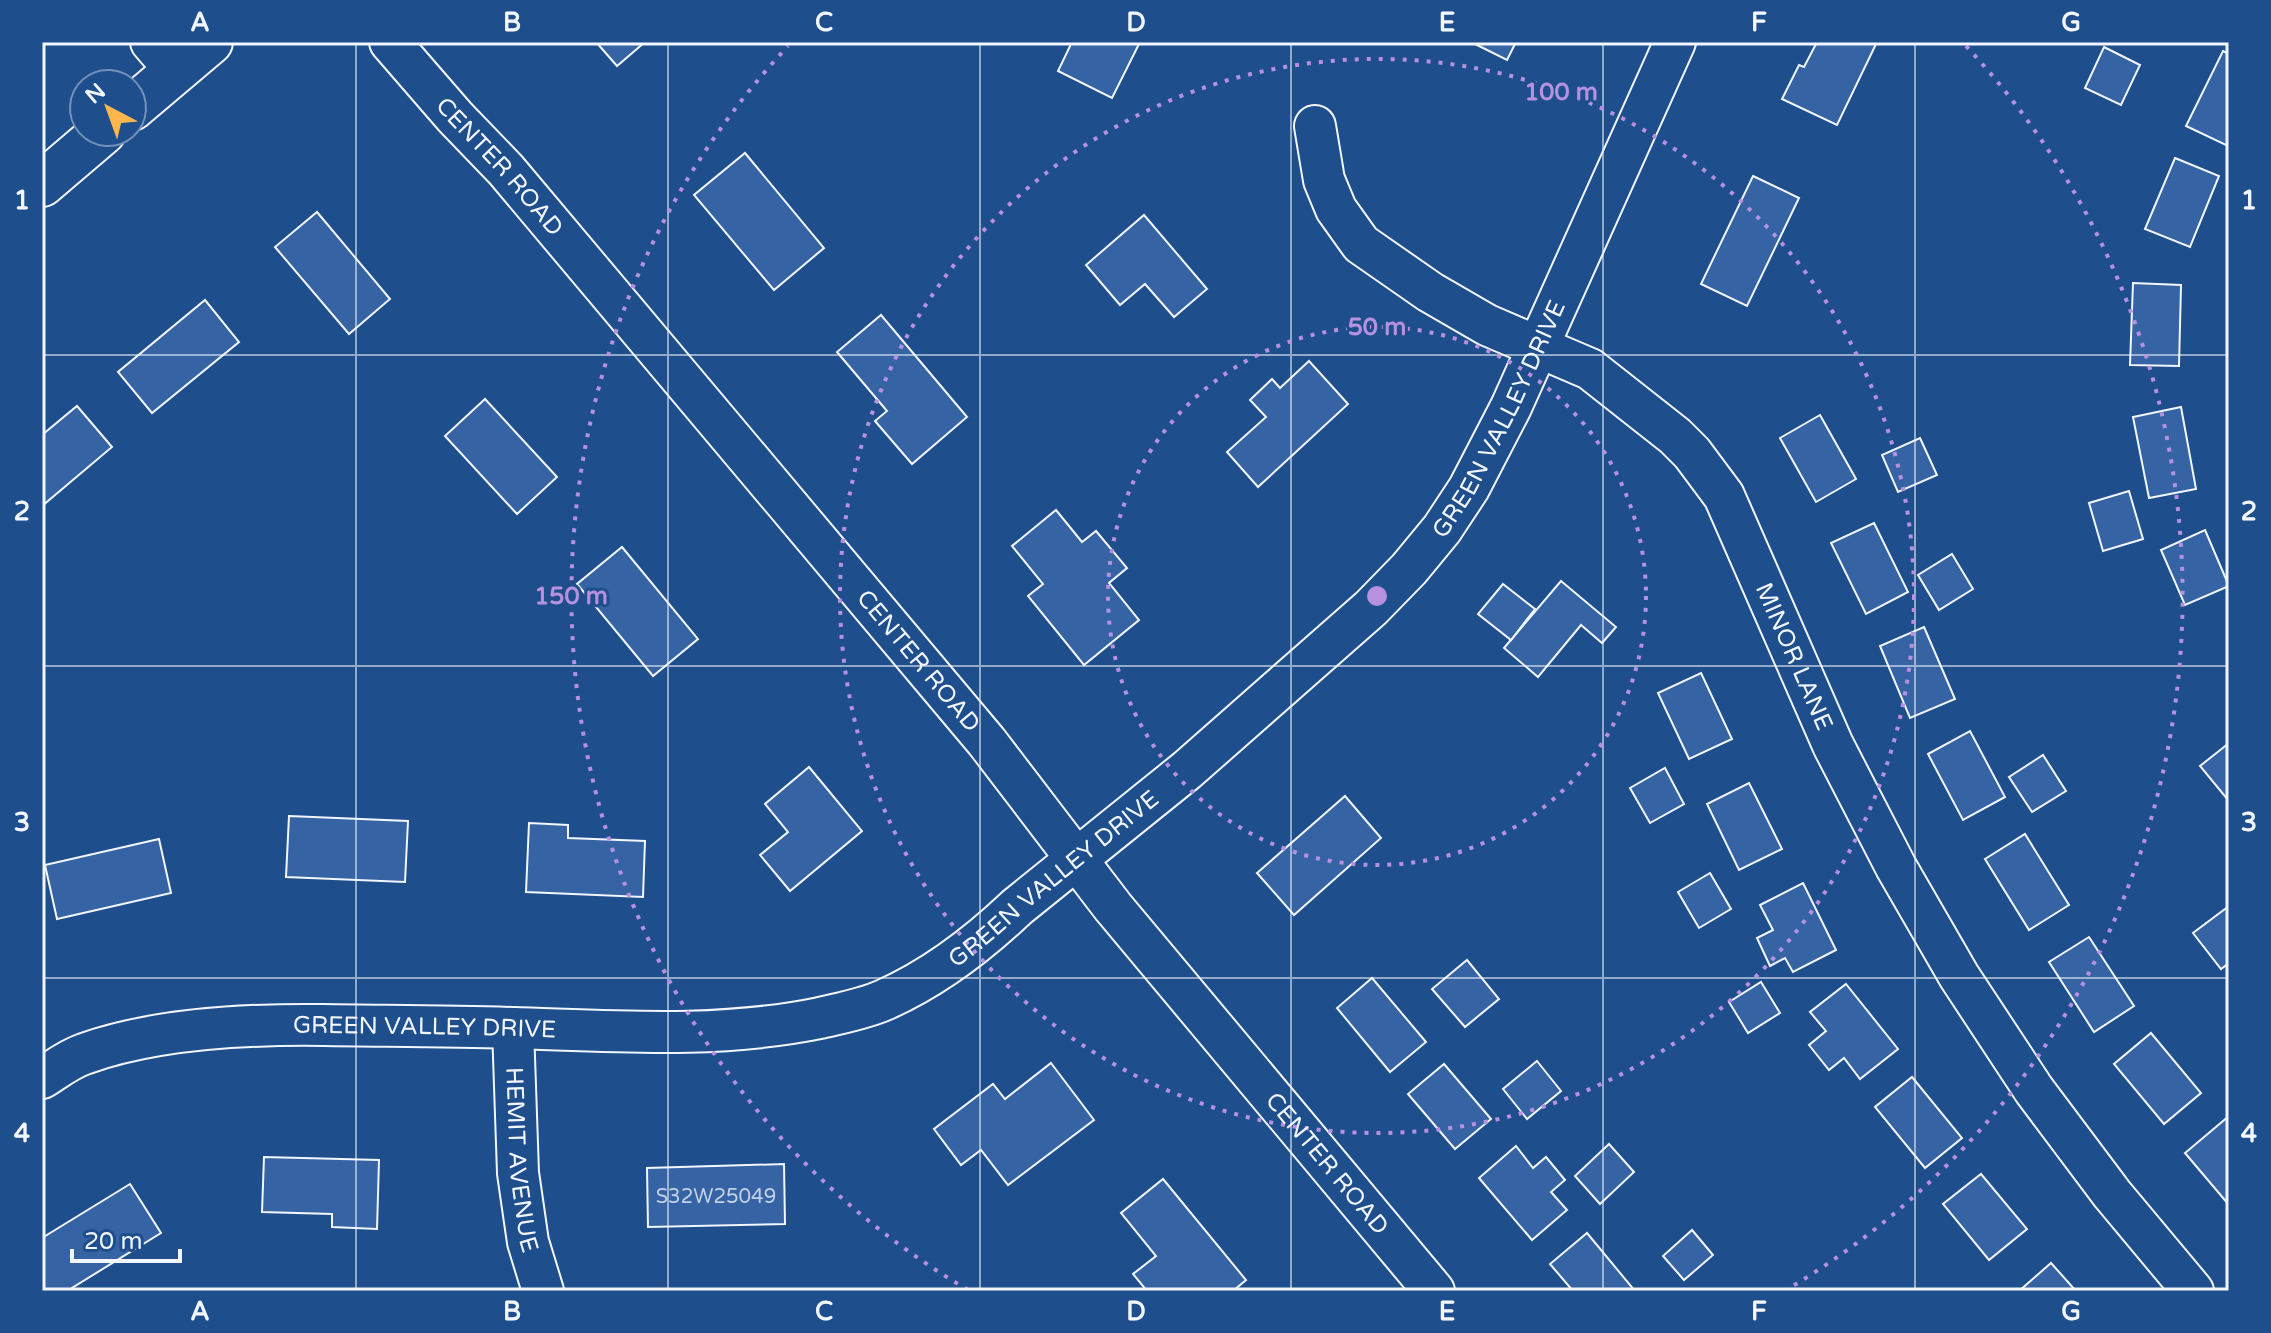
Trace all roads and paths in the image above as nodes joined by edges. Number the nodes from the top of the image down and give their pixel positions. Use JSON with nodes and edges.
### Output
{"nodes":[{"id":1,"x":210,"y":42,"type":"edge"},
{"id":2,"x":390,"y":42,"type":"edge"},
{"id":3,"x":1675,"y":42,"type":"edge"},
{"id":4,"x":163,"y":56,"type":"edge"},
{"id":5,"x":148,"y":81,"type":"edge"},
{"id":6,"x":1315,"y":126,"type":"dead end"},
{"id":7,"x":84,"y":148,"type":"edge"},
{"id":8,"x":42,"y":184,"type":"edge"},
{"id":9,"x":1538,"y":346,"type":"junction"},
{"id":10,"x":1076,"y":859,"type":"junction"},
{"id":11,"x":513,"y":1028,"type":"junction"},
{"id":12,"x":42,"y":1078,"type":"edge"},
{"id":13,"x":543,"y":1291,"type":"edge"},
{"id":14,"x":1434,"y":1291,"type":"edge"},
{"id":15,"x":2193,"y":1291,"type":"edge"}],
"edges":[{"from":1,"to":4,"type":"main road"},
{"from":2,"to":10,"type":"street","name":"CENTER ROAD"},
{"from":3,"to":9,"type":"street","name":"GREEN VALLEY DRIVE"},
{"from":4,"to":5,"type":"main road"},
{"from":6,"to":9,"type":"street","name":"MINOR LANE"},
{"from":7,"to":8,"type":"main road"},
{"from":9,"to":10,"type":"street","name":"GREEN VALLEY DRIVE"},
{"from":9,"to":15,"type":"street","name":"MINOR LANE"},
{"from":10,"to":11,"type":"street","name":"GREEN VALLEY DRIVE"},
{"from":10,"to":14,"type":"street","name":"CENTER ROAD"},
{"from":11,"to":12,"type":"street","name":"GREEN VALLEY DRIVE"},
{"from":11,"to":13,"type":"street","name":"HEMIT AVENUE"}]}
